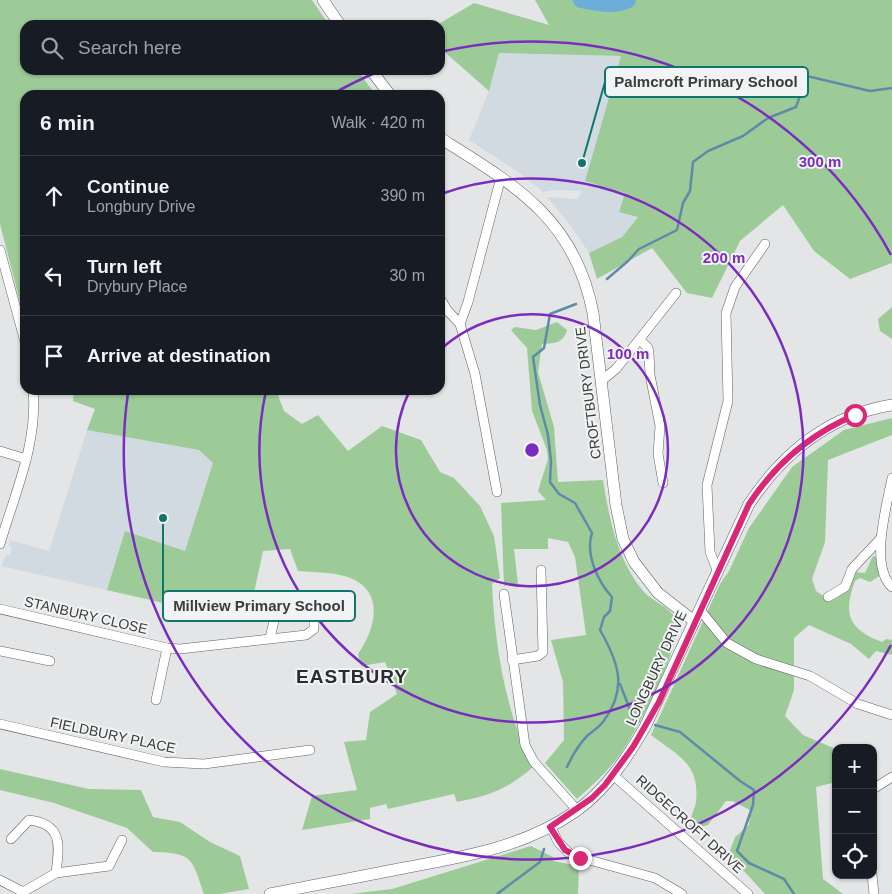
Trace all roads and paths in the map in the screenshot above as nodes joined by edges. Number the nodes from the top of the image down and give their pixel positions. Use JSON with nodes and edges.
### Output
{"nodes":[{"id":1,"x":323,"y":0,"type":"edge"},
{"id":2,"x":337,"y":20,"type":"edge"},
{"id":3,"x":375,"y":75,"type":"edge"},
{"id":4,"x":386,"y":90,"type":"edge"},
{"id":5,"x":445,"y":141,"type":"edge"},
{"id":6,"x":501,"y":177,"type":"junction"},
{"id":7,"x":765,"y":244,"type":"dead end"},
{"id":8,"x":0,"y":250,"type":"edge"},
{"id":9,"x":676,"y":293,"type":"dead end"},
{"id":10,"x":445,"y":307,"type":"edge"},
{"id":11,"x":20,"y":324,"type":"edge"},
{"id":12,"x":460,"y":324,"type":"junction"},
{"id":13,"x":640,"y":340,"type":"junction"},
{"id":14,"x":600,"y":381,"type":"junction"},
{"id":15,"x":33,"y":395,"type":"edge"},
{"id":16,"x":892,"y":405,"type":"edge"},
{"id":17,"x":0,"y":451,"type":"edge"},
{"id":18,"x":26,"y":459,"type":"junction"},
{"id":19,"x":892,"y":478,"type":"edge"},
{"id":20,"x":663,"y":482,"type":"dead end"},
{"id":21,"x":497,"y":492,"type":"dead end"},
{"id":22,"x":882,"y":528,"type":"junction"},
{"id":23,"x":892,"y":530,"type":"edge"},
{"id":24,"x":881,"y":538,"type":"junction"},
{"id":25,"x":0,"y":544,"type":"edge"},
{"id":26,"x":541,"y":570,"type":"dead end"},
{"id":27,"x":718,"y":572,"type":"junction"},
{"id":28,"x":892,"y":587,"type":"edge"},
{"id":29,"x":504,"y":594,"type":"dead end"},
{"id":30,"x":828,"y":597,"type":"dead end"},
{"id":31,"x":0,"y":608,"type":"edge"},
{"id":32,"x":700,"y":610,"type":"junction"},
{"id":33,"x":694,"y":621,"type":"junction"},
{"id":34,"x":270,"y":638,"type":"junction"},
{"id":35,"x":166,"y":648,"type":"junction"},
{"id":36,"x":0,"y":651,"type":"edge"},
{"id":37,"x":512,"y":660,"type":"junction"},
{"id":38,"x":50,"y":661,"type":"dead end"},
{"id":39,"x":156,"y":700,"type":"dead end"},
{"id":40,"x":892,"y":715,"type":"edge"},
{"id":41,"x":0,"y":724,"type":"edge"},
{"id":42,"x":310,"y":750,"type":"dead end"},
{"id":43,"x":613,"y":775,"type":"junction"},
{"id":44,"x":892,"y":777,"type":"edge"},
{"id":45,"x":877,"y":786,"type":"edge"},
{"id":46,"x":577,"y":810,"type":"junction"},
{"id":47,"x":550,"y":827,"type":"junction"},
{"id":48,"x":11,"y":839,"type":"dead end"},
{"id":49,"x":122,"y":840,"type":"dead end"},
{"id":50,"x":56,"y":873,"type":"junction"},
{"id":51,"x":872,"y":879,"type":"edge"},
{"id":52,"x":0,"y":880,"type":"edge"},
{"id":53,"x":270,"y":894,"type":"edge"},
{"id":54,"x":682,"y":894,"type":"edge"},
{"id":55,"x":748,"y":894,"type":"edge"},
{"id":56,"x":874,"y":894,"type":"edge"}],
"edges":[{"from":1,"to":2,"type":"street"},
{"from":3,"to":4,"type":"street"},
{"from":5,"to":6,"type":"street","name":"CROFTBURY DRIVE"},
{"from":6,"to":12,"type":"street"},
{"from":6,"to":14,"type":"street","name":"CROFTBURY DRIVE"},
{"from":7,"to":27,"type":"street"},
{"from":8,"to":11,"type":"street"},
{"from":9,"to":13,"type":"street"},
{"from":10,"to":12,"type":"street"},
{"from":12,"to":21,"type":"street"},
{"from":13,"to":14,"type":"street"},
{"from":13,"to":20,"type":"street"},
{"from":14,"to":33,"type":"street","name":"CROFTBURY DRIVE"},
{"from":15,"to":18,"type":"street"},
{"from":16,"to":27,"type":"street","name":"LONGBURY DRIVE"},
{"from":17,"to":18,"type":"street"},
{"from":18,"to":25,"type":"street"},
{"from":19,"to":22,"type":"street"},
{"from":22,"to":23,"type":"street"},
{"from":22,"to":24,"type":"street"},
{"from":24,"to":28,"type":"street"},
{"from":24,"to":30,"type":"street"},
{"from":26,"to":37,"type":"street"},
{"from":27,"to":32,"type":"street","name":"LONGBURY DRIVE"},
{"from":29,"to":37,"type":"street"},
{"from":31,"to":35,"type":"street","name":"STANBURY CLOSE"},
{"from":32,"to":33,"type":"street","name":"LONGBURY DRIVE"},
{"from":32,"to":40,"type":"street"},
{"from":33,"to":43,"type":"street","name":"LONGBURY DRIVE"},
{"from":34,"to":34,"type":"street","name":"STANBURY CLOSE"},
{"from":34,"to":35,"type":"street","name":"STANBURY CLOSE"},
{"from":35,"to":39,"type":"street"},
{"from":36,"to":38,"type":"street"},
{"from":37,"to":46,"type":"street"},
{"from":41,"to":42,"type":"street","name":"FIELDBURY PLACE"},
{"from":43,"to":46,"type":"street","name":"LONGBURY DRIVE"},
{"from":43,"to":55,"type":"street","name":"RIDGECROFT DRIVE"},
{"from":44,"to":45,"type":"street"},
{"from":46,"to":47,"type":"street","name":"LONGBURY DRIVE"},
{"from":47,"to":53,"type":"street","name":"LONGBURY DRIVE"},
{"from":47,"to":54,"type":"street"},
{"from":48,"to":50,"type":"street"},
{"from":49,"to":50,"type":"street"},
{"from":50,"to":52,"type":"street"},
{"from":51,"to":56,"type":"street"}]}
